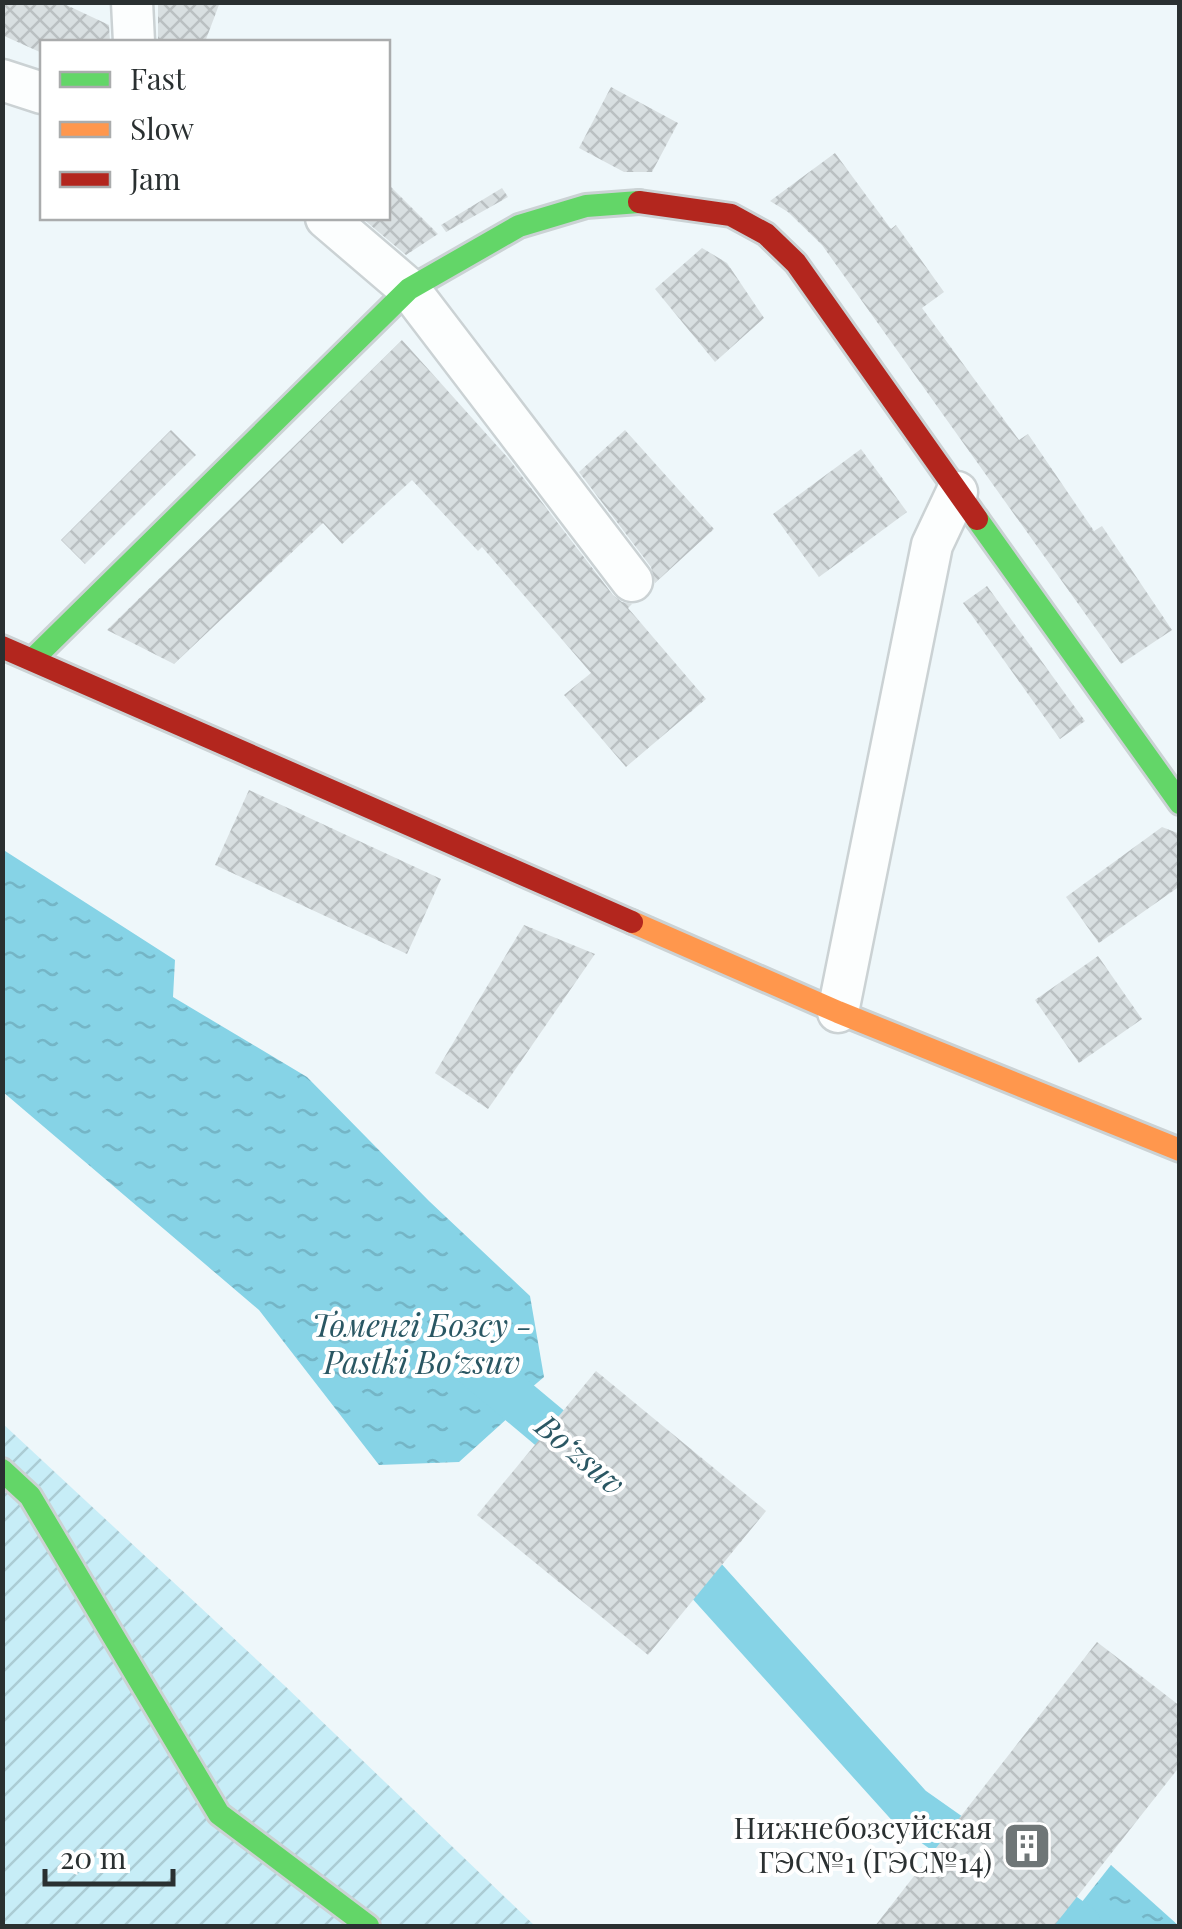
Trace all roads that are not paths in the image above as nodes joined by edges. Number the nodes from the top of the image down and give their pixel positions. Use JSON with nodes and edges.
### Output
{"nodes":[{"id":1,"x":132,"y":2,"type":"edge"},
{"id":2,"x":134,"y":40,"type":"edge"},
{"id":3,"x":2,"y":80,"type":"edge"},
{"id":4,"x":40,"y":92,"type":"edge"},
{"id":5,"x":328,"y":220,"type":"edge"},
{"id":6,"x":409,"y":289,"type":"junction"},
{"id":7,"x":957,"y":492,"type":"junction"},
{"id":8,"x":632,"y":581,"type":"dead end"},
{"id":9,"x":2,"y":648,"type":"edge"},
{"id":10,"x":32,"y":659,"type":"junction"},
{"id":11,"x":1180,"y":803,"type":"edge"},
{"id":12,"x":838,"y":1012,"type":"junction"},
{"id":13,"x":1180,"y":1150,"type":"edge"},
{"id":14,"x":2,"y":1470,"type":"edge"},
{"id":15,"x":368,"y":1926,"type":"edge"}],
"edges":[{"from":1,"to":2,"type":"street"},
{"from":3,"to":4,"type":"street"},
{"from":5,"to":6,"type":"street"},
{"from":6,"to":7,"type":"street"},
{"from":6,"to":8,"type":"street"},
{"from":6,"to":10,"type":"street"},
{"from":7,"to":11,"type":"street"},
{"from":7,"to":12,"type":"street"},
{"from":9,"to":10,"type":"street"},
{"from":10,"to":12,"type":"street"},
{"from":12,"to":13,"type":"street"},
{"from":14,"to":15,"type":"street"}]}
